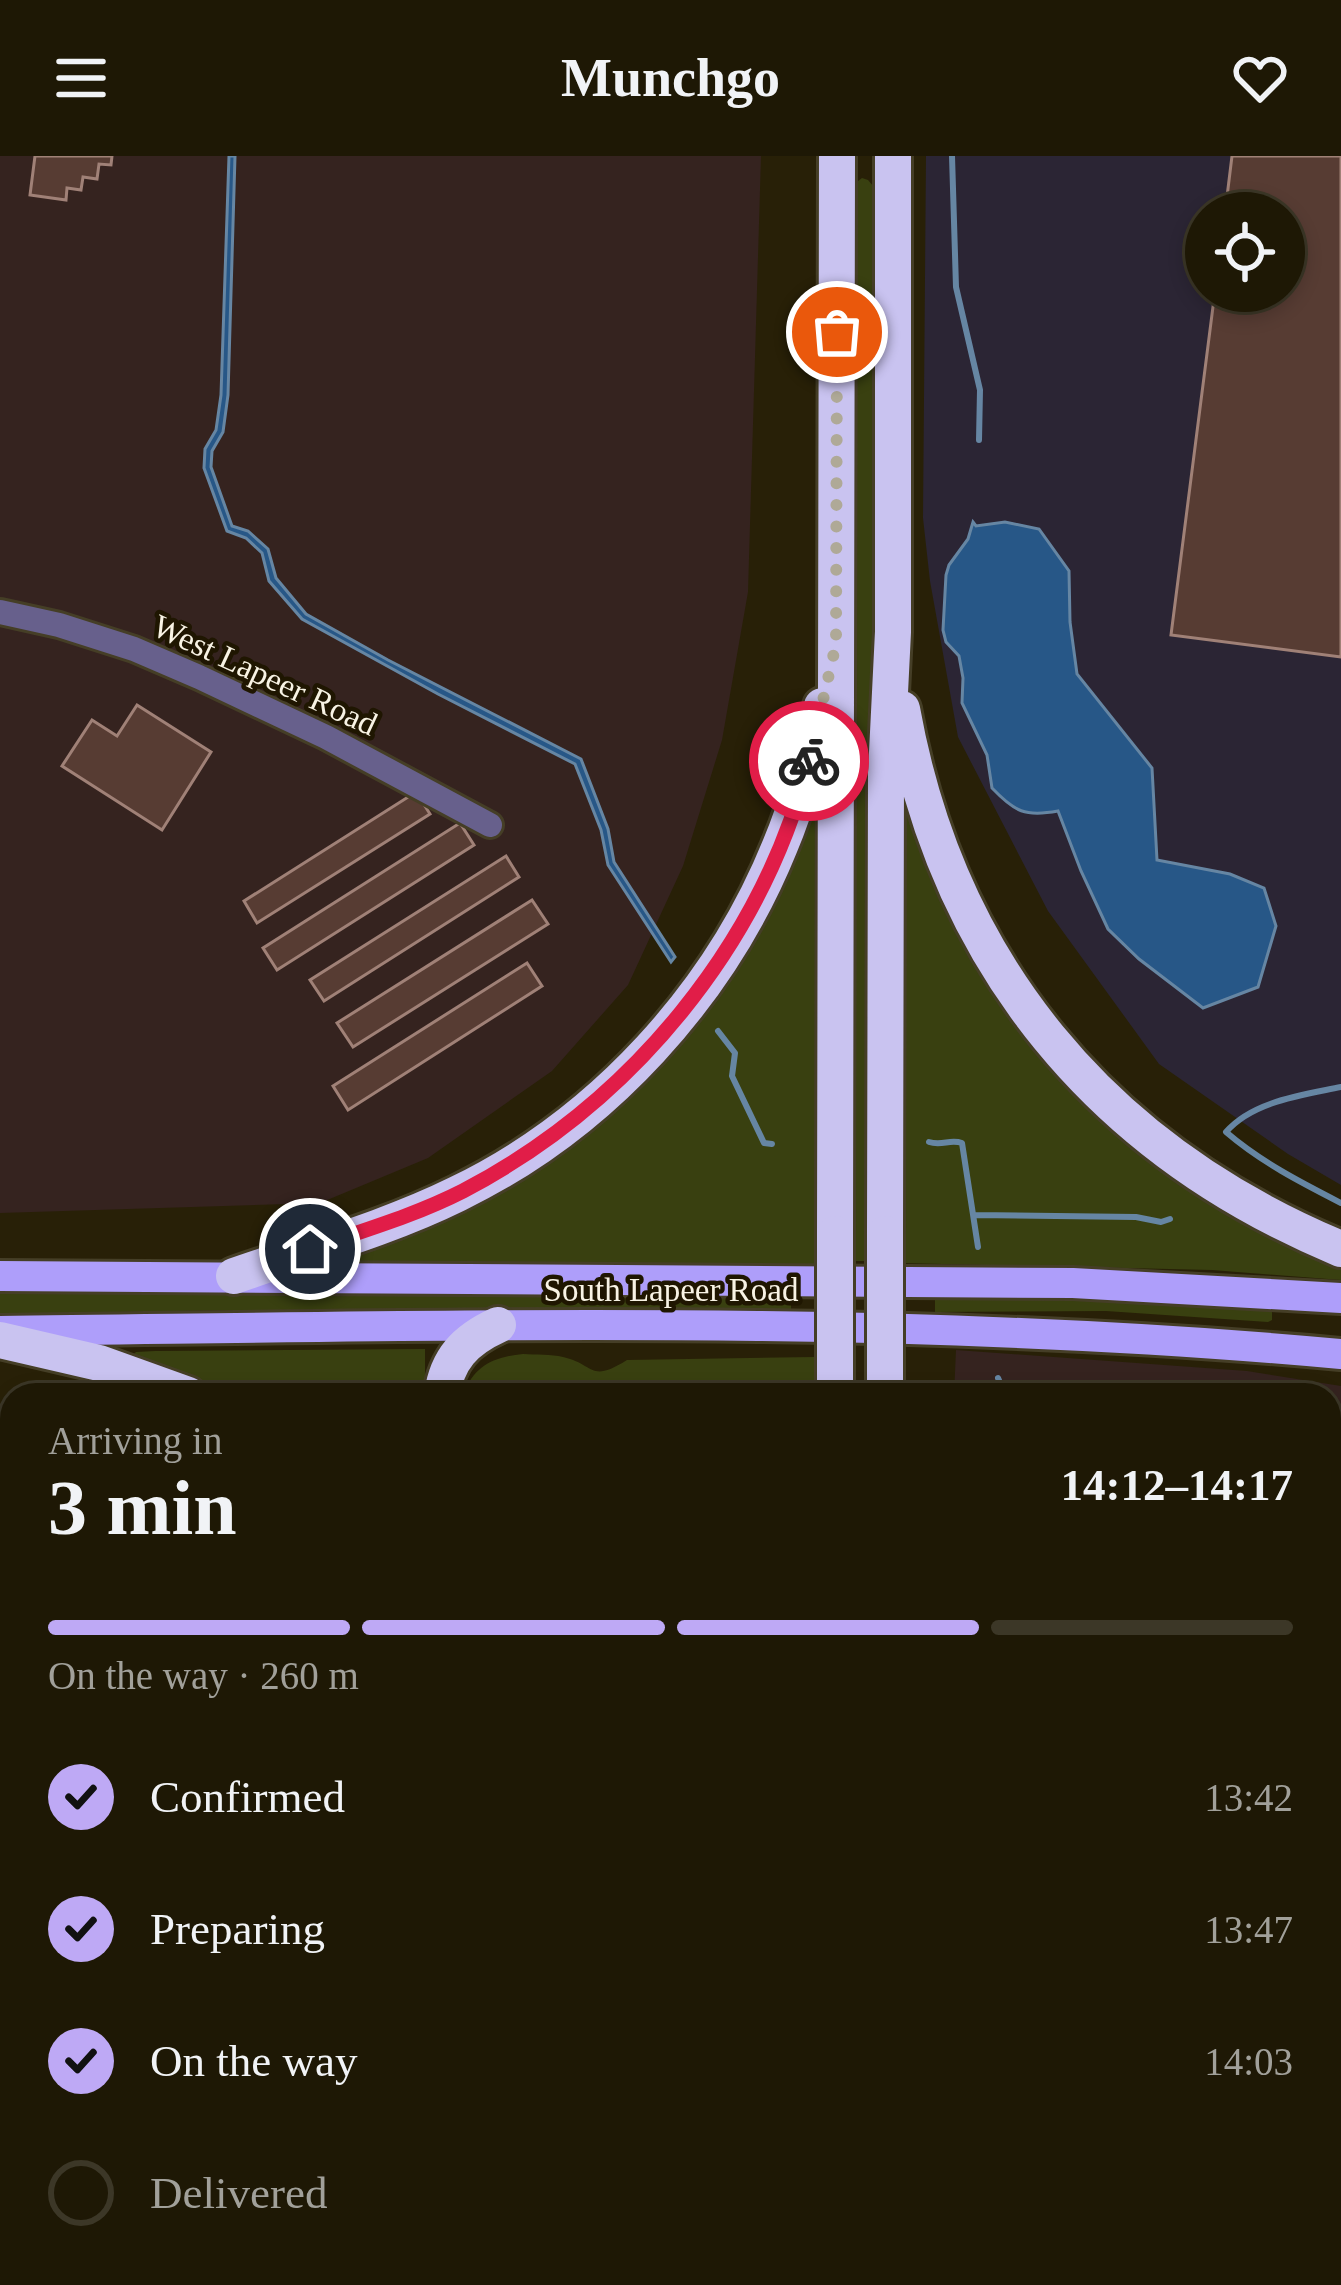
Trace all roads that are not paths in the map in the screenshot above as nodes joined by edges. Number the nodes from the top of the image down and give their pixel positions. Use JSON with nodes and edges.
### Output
{"nodes":[{"id":1,"x":837,"y":156,"type":"edge"},
{"id":2,"x":893,"y":156,"type":"edge"},
{"id":3,"x":0,"y":612,"type":"edge"},
{"id":4,"x":893,"y":632,"type":"junction"},
{"id":5,"x":836,"y":644,"type":"junction"},
{"id":6,"x":490,"y":825,"type":"dead end"},
{"id":7,"x":1341,"y":1249,"type":"edge"},
{"id":8,"x":0,"y":1276,"type":"edge"},
{"id":9,"x":234,"y":1276,"type":"junction"},
{"id":10,"x":1326,"y":1297,"type":"edge"},
{"id":11,"x":498,"y":1325,"type":"junction"},
{"id":12,"x":0,"y":1330,"type":"edge"},
{"id":13,"x":0,"y":1340,"type":"edge"},
{"id":14,"x":1286,"y":1349,"type":"junction"},
{"id":15,"x":1341,"y":1354,"type":"edge"},
{"id":16,"x":155,"y":1383,"type":"edge"},
{"id":17,"x":444,"y":1383,"type":"edge"},
{"id":18,"x":835,"y":1383,"type":"edge"},
{"id":19,"x":885,"y":1383,"type":"edge"}],
"edges":[{"from":1,"to":5,"type":"highway"},
{"from":2,"to":4,"type":"highway"},
{"from":3,"to":6,"type":"street","name":"West Lapeer Road"},
{"from":4,"to":7,"type":"highway"},
{"from":4,"to":19,"type":"highway","bridge":true},
{"from":5,"to":9,"type":"highway"},
{"from":5,"to":18,"type":"highway","bridge":true},
{"from":8,"to":9,"type":"main road","name":"South Lapeer Road"},
{"from":9,"to":10,"type":"main road","name":"South Lapeer Road"},
{"from":10,"to":14,"type":"main road"},
{"from":11,"to":12,"type":"main road","name":"South Lapeer Road"},
{"from":11,"to":14,"type":"main road","name":"South Lapeer Road"},
{"from":11,"to":17,"type":"highway"},
{"from":13,"to":16,"type":"highway"},
{"from":14,"to":15,"type":"main road","name":"South Lapeer Road"}]}
